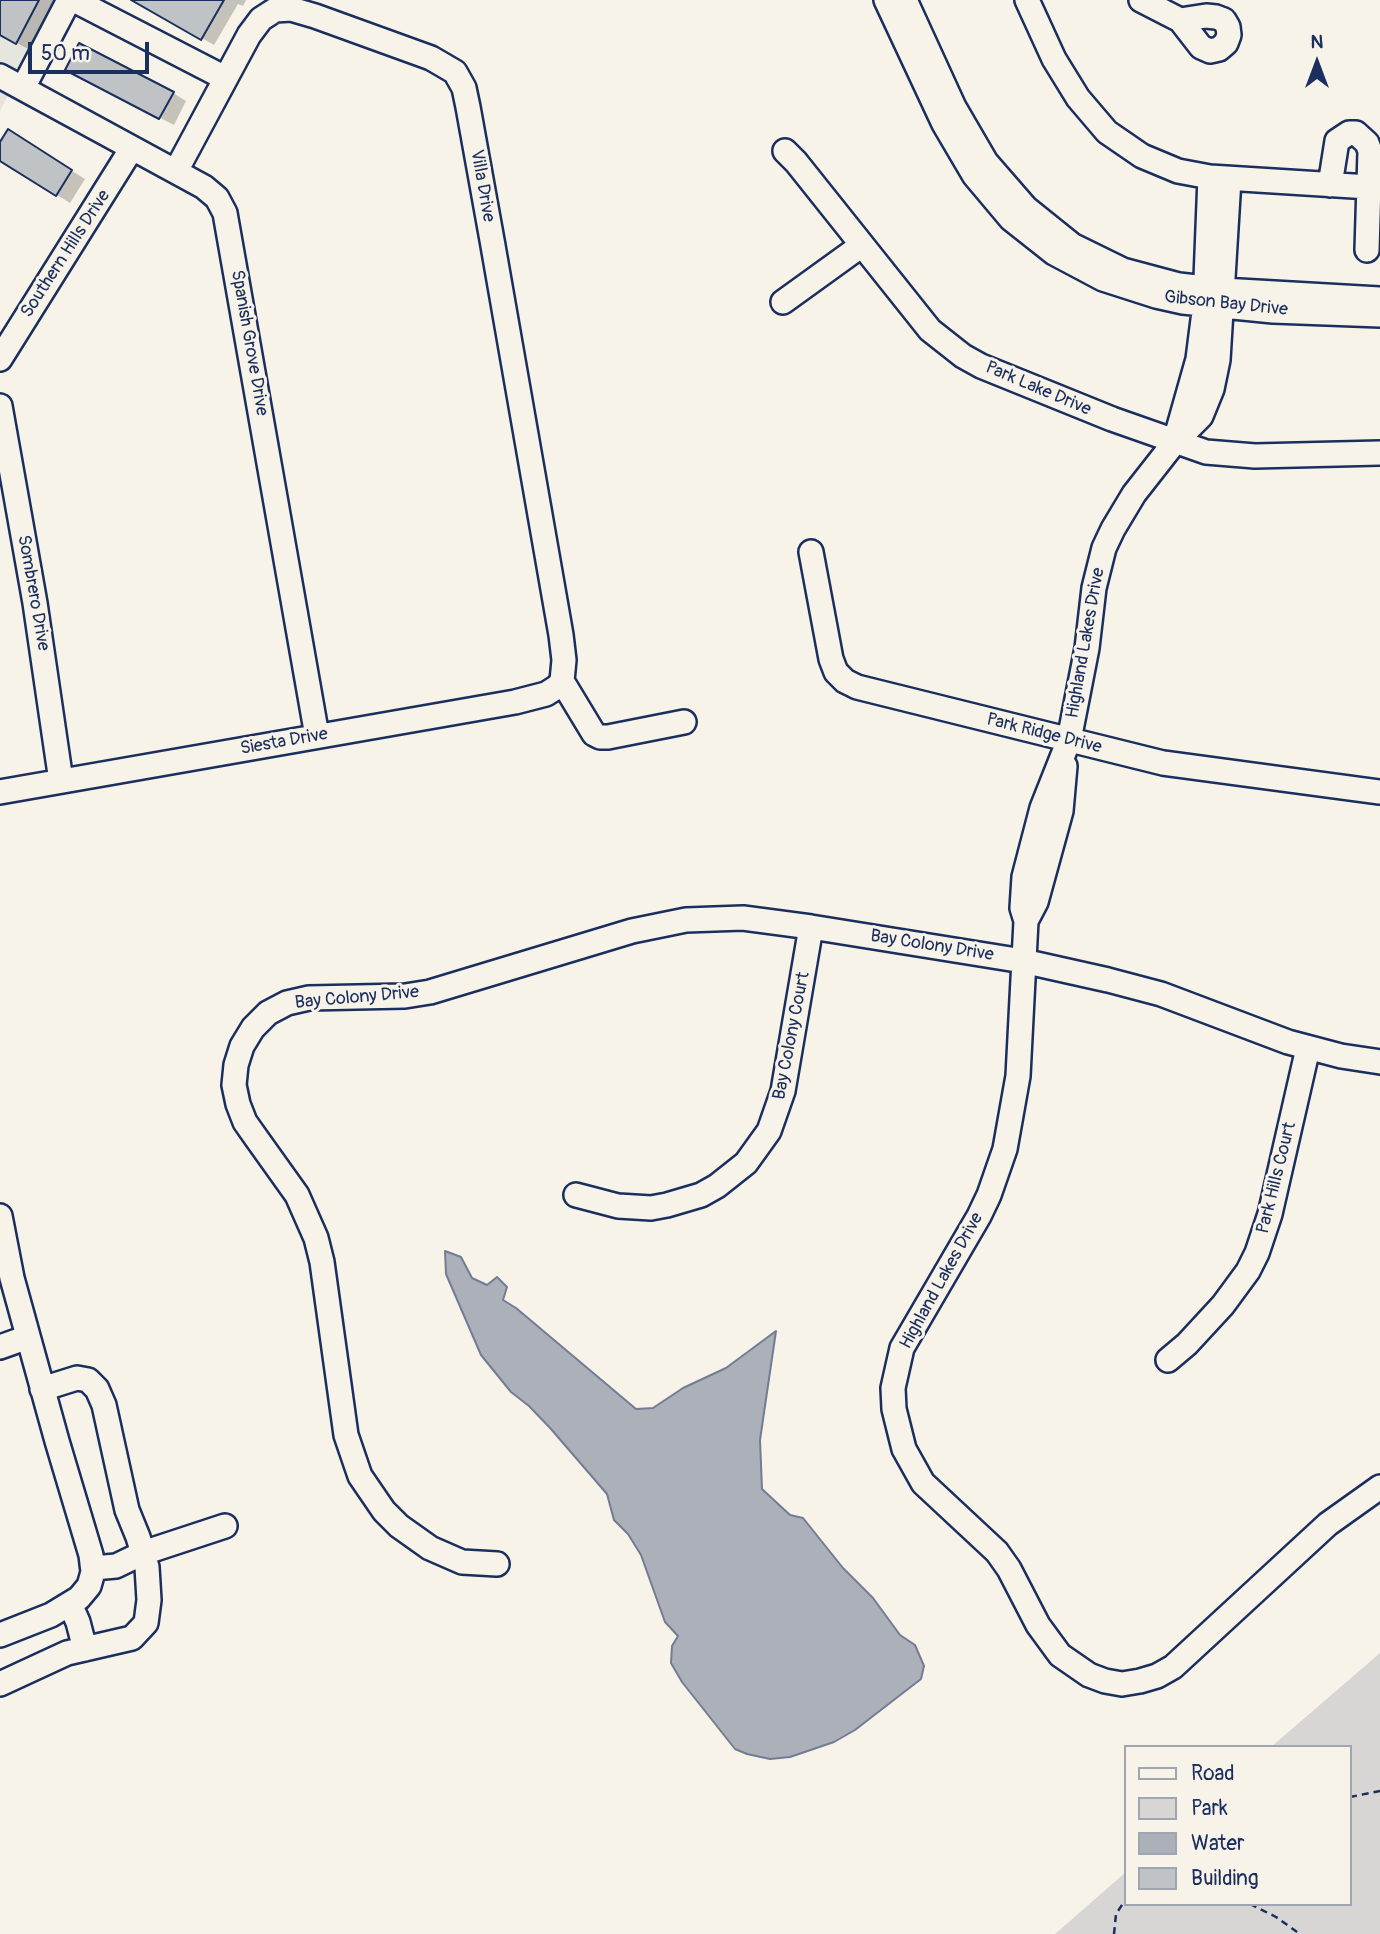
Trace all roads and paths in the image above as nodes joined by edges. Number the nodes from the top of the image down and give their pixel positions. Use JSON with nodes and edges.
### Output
{"nodes":[{"id":1,"x":72,"y":0,"type":"edge"},
{"id":2,"x":886,"y":0,"type":"edge"},
{"id":3,"x":905,"y":0,"type":"edge"},
{"id":4,"x":1027,"y":0,"type":"edge"},
{"id":5,"x":1142,"y":0,"type":"edge"},
{"id":6,"x":281,"y":5,"type":"edge"},
{"id":7,"x":1180,"y":20,"type":"dead end"},
{"id":8,"x":0,"y":76,"type":"edge"},
{"id":9,"x":225,"y":78,"type":"junction"},
{"id":10,"x":23,"y":88,"type":"junction"},
{"id":11,"x":132,"y":148,"type":"junction"},
{"id":12,"x":785,"y":151,"type":"dead end"},
{"id":13,"x":176,"y":171,"type":"junction"},
{"id":14,"x":1219,"y":178,"type":"junction"},
{"id":15,"x":1330,"y":185,"type":"junction"},
{"id":16,"x":1369,"y":187,"type":"junction"},
{"id":17,"x":862,"y":245,"type":"junction"},
{"id":18,"x":1367,"y":250,"type":"dead end"},
{"id":19,"x":1213,"y":297,"type":"junction"},
{"id":20,"x":1380,"y":299,"type":"edge"},
{"id":21,"x":783,"y":302,"type":"dead end"},
{"id":22,"x":1380,"y":315,"type":"edge"},
{"id":23,"x":0,"y":359,"type":"edge"},
{"id":24,"x":0,"y":406,"type":"edge"},
{"id":25,"x":1174,"y":443,"type":"junction"},
{"id":26,"x":1380,"y":453,"type":"edge"},
{"id":27,"x":811,"y":551,"type":"dead end"},
{"id":28,"x":562,"y":681,"type":"junction"},
{"id":29,"x":684,"y":722,"type":"dead end"},
{"id":30,"x":317,"y":736,"type":"junction"},
{"id":31,"x":1069,"y":740,"type":"junction"},
{"id":32,"x":61,"y":781,"type":"junction"},
{"id":33,"x":0,"y":792,"type":"edge"},
{"id":34,"x":1380,"y":792,"type":"edge"},
{"id":35,"x":811,"y":927,"type":"junction"},
{"id":36,"x":1023,"y":961,"type":"junction"},
{"id":37,"x":1308,"y":1048,"type":"junction"},
{"id":38,"x":1380,"y":1062,"type":"edge"},
{"id":39,"x":576,"y":1195,"type":"dead end"},
{"id":40,"x":0,"y":1216,"type":"edge"},
{"id":41,"x":28,"y":1337,"type":"junction"},
{"id":42,"x":0,"y":1347,"type":"edge"},
{"id":43,"x":1168,"y":1360,"type":"dead end"},
{"id":44,"x":42,"y":1389,"type":"junction"},
{"id":45,"x":1380,"y":1488,"type":"edge"},
{"id":46,"x":225,"y":1526,"type":"dead end"},
{"id":47,"x":143,"y":1553,"type":"junction"},
{"id":48,"x":497,"y":1564,"type":"dead end"},
{"id":49,"x":93,"y":1568,"type":"junction"},
{"id":50,"x":70,"y":1604,"type":"junction"},
{"id":51,"x":0,"y":1635,"type":"edge"},
{"id":52,"x":85,"y":1649,"type":"junction"},
{"id":53,"x":0,"y":1684,"type":"edge"},
{"id":54,"x":1380,"y":1791,"type":"edge"},
{"id":55,"x":1352,"y":1797,"type":"edge"},
{"id":56,"x":1124,"y":1902,"type":"edge"},
{"id":57,"x":1254,"y":1906,"type":"edge"},
{"id":58,"x":1114,"y":1934,"type":"edge"},
{"id":59,"x":1300,"y":1934,"type":"edge"}],
"edges":[{"from":1,"to":9,"type":"street"},
{"from":1,"to":10,"type":"street"},
{"from":2,"to":19,"type":"street","name":"Gibson Bay Drive"},
{"from":3,"to":19,"type":"street","name":"Gibson Bay Drive"},
{"from":4,"to":14,"type":"street"},
{"from":5,"to":7,"type":"street"},
{"from":6,"to":9,"type":"street","name":"Villa Drive"},
{"from":6,"to":28,"type":"street","name":"Villa Drive"},
{"from":8,"to":10,"type":"street","name":"Spanish Grove Drive"},
{"from":9,"to":13,"type":"street","name":"Villa Drive"},
{"from":10,"to":11,"type":"street","name":"Spanish Grove Drive"},
{"from":11,"to":13,"type":"street","name":"Spanish Grove Drive"},
{"from":11,"to":23,"type":"street","name":"Southern Hills Drive"},
{"from":12,"to":17,"type":"street","name":"Park Lake Drive"},
{"from":13,"to":30,"type":"street","name":"Spanish Grove Drive"},
{"from":14,"to":15,"type":"street"},
{"from":14,"to":19,"type":"street","name":"Highland Lakes Drive"},
{"from":15,"to":16,"type":"street"},
{"from":15,"to":16,"type":"street"},
{"from":16,"to":18,"type":"street"},
{"from":17,"to":21,"type":"street"},
{"from":17,"to":25,"type":"street","name":"Park Lake Drive"},
{"from":19,"to":20,"type":"street","name":"Gibson Bay Drive"},
{"from":19,"to":22,"type":"street","name":"Gibson Bay Drive"},
{"from":19,"to":25,"type":"street","name":"Highland Lakes Drive"},
{"from":24,"to":32,"type":"street","name":"Sombrero Drive"},
{"from":25,"to":26,"type":"street","name":"Park Lake Drive"},
{"from":25,"to":31,"type":"street","name":"Highland Lakes Drive"},
{"from":27,"to":31,"type":"street","name":"Park Ridge Drive"},
{"from":28,"to":29,"type":"street"},
{"from":28,"to":30,"type":"street","name":"Siesta Drive"},
{"from":30,"to":32,"type":"street","name":"Siesta Drive"},
{"from":31,"to":34,"type":"street","name":"Park Ridge Drive"},
{"from":31,"to":36,"type":"street","name":"Highland Lakes Drive"},
{"from":32,"to":33,"type":"street","name":"Siesta Drive"},
{"from":35,"to":36,"type":"street","name":"Bay Colony Drive"},
{"from":35,"to":39,"type":"street","name":"Bay Colony Court"},
{"from":35,"to":48,"type":"street","name":"Bay Colony Drive"},
{"from":36,"to":37,"type":"street"},
{"from":36,"to":45,"type":"street","name":"Highland Lakes Drive"},
{"from":37,"to":38,"type":"street"},
{"from":37,"to":43,"type":"street","name":"Park Hills Court"},
{"from":40,"to":41,"type":"street"},
{"from":41,"to":42,"type":"street"},
{"from":41,"to":44,"type":"street"},
{"from":44,"to":47,"type":"street"},
{"from":44,"to":49,"type":"street"},
{"from":46,"to":47,"type":"street"},
{"from":47,"to":49,"type":"street"},
{"from":47,"to":52,"type":"street"},
{"from":49,"to":50,"type":"street"},
{"from":50,"to":51,"type":"street"},
{"from":50,"to":52,"type":"street"},
{"from":52,"to":53,"type":"street"},
{"from":54,"to":55,"type":"path"},
{"from":56,"to":58,"type":"path"},
{"from":57,"to":59,"type":"path"}]}
